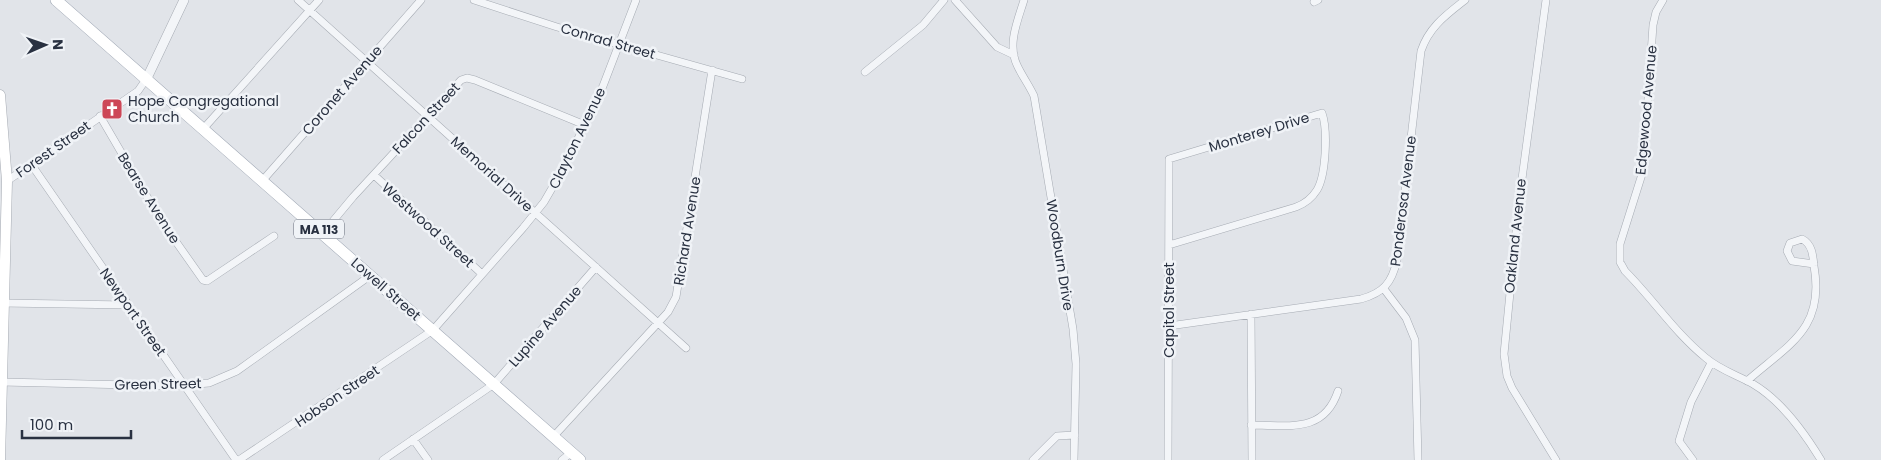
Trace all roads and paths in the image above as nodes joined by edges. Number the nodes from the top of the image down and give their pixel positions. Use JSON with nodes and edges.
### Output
{"nodes":[{"id":1,"x":56,"y":0,"type":"edge"},
{"id":2,"x":184,"y":0,"type":"edge"},
{"id":3,"x":298,"y":0,"type":"edge"},
{"id":4,"x":319,"y":0,"type":"edge"},
{"id":5,"x":421,"y":0,"type":"edge"},
{"id":6,"x":474,"y":0,"type":"edge"},
{"id":7,"x":636,"y":0,"type":"edge"},
{"id":8,"x":944,"y":0,"type":"edge"},
{"id":9,"x":955,"y":0,"type":"edge"},
{"id":10,"x":1024,"y":0,"type":"edge"},
{"id":11,"x":1465,"y":0,"type":"edge"},
{"id":12,"x":1546,"y":0,"type":"edge"},
{"id":13,"x":1663,"y":0,"type":"edge"},
{"id":14,"x":310,"y":10,"type":"junction"},
{"id":15,"x":619,"y":44,"type":"junction"},
{"id":16,"x":1014,"y":55,"type":"junction"},
{"id":17,"x":367,"y":62,"type":"junction"},
{"id":18,"x":712,"y":70,"type":"junction"},
{"id":19,"x":865,"y":72,"type":"dead end"},
{"id":20,"x":147,"y":78,"type":"junction"},
{"id":21,"x":742,"y":79,"type":"dead end"},
{"id":22,"x":0,"y":95,"type":"edge"},
{"id":23,"x":100,"y":116,"type":"junction"},
{"id":24,"x":428,"y":116,"type":"junction"},
{"id":25,"x":585,"y":125,"type":"junction"},
{"id":26,"x":204,"y":128,"type":"junction"},
{"id":27,"x":1169,"y":159,"type":"joint"},
{"id":28,"x":31,"y":164,"type":"junction"},
{"id":29,"x":374,"y":176,"type":"junction"},
{"id":30,"x":262,"y":180,"type":"junction"},
{"id":31,"x":7,"y":181,"type":"junction"},
{"id":32,"x":535,"y":213,"type":"junction"},
{"id":33,"x":323,"y":233,"type":"junction"},
{"id":34,"x":274,"y":236,"type":"dead end"},
{"id":35,"x":1169,"y":245,"type":"junction"},
{"id":36,"x":1814,"y":264,"type":"dead end"},
{"id":37,"x":596,"y":267,"type":"junction"},
{"id":38,"x":482,"y":274,"type":"junction"},
{"id":39,"x":371,"y":275,"type":"junction"},
{"id":40,"x":1384,"y":289,"type":"junction"},
{"id":41,"x":4,"y":303,"type":"junction"},
{"id":42,"x":128,"y":305,"type":"junction"},
{"id":43,"x":1251,"y":314,"type":"junction"},
{"id":44,"x":658,"y":323,"type":"junction"},
{"id":45,"x":1169,"y":326,"type":"junction"},
{"id":46,"x":433,"y":330,"type":"junction"},
{"id":47,"x":686,"y":348,"type":"dead end"},
{"id":48,"x":1711,"y":363,"type":"junction"},
{"id":49,"x":1747,"y":381,"type":"junction"},
{"id":50,"x":1,"y":382,"type":"edge"},
{"id":51,"x":494,"y":384,"type":"junction"},
{"id":52,"x":185,"y":386,"type":"junction"},
{"id":53,"x":1338,"y":391,"type":"dead end"},
{"id":54,"x":1251,"y":425,"type":"junction"},
{"id":55,"x":1075,"y":435,"type":"junction"},
{"id":56,"x":554,"y":436,"type":"junction"},
{"id":57,"x":413,"y":439,"type":"junction"},
{"id":58,"x":576,"y":456,"type":"edge"},
{"id":59,"x":0,"y":460,"type":"edge"},
{"id":60,"x":238,"y":460,"type":"edge"},
{"id":61,"x":383,"y":460,"type":"edge"},
{"id":62,"x":428,"y":460,"type":"edge"},
{"id":63,"x":562,"y":460,"type":"edge"},
{"id":64,"x":1033,"y":460,"type":"edge"},
{"id":65,"x":1074,"y":460,"type":"edge"},
{"id":66,"x":1168,"y":460,"type":"edge"},
{"id":67,"x":1252,"y":460,"type":"edge"},
{"id":68,"x":1418,"y":460,"type":"edge"},
{"id":69,"x":1422,"y":460,"type":"edge"},
{"id":70,"x":1556,"y":460,"type":"edge"},
{"id":71,"x":1693,"y":460,"type":"edge"},
{"id":72,"x":1821,"y":460,"type":"edge"}],
"edges":[{"from":1,"to":20,"type":"main road","name":"Lowell Street","number":"MA 113"},
{"from":2,"to":20,"type":"street","name":"Forest Street"},
{"from":3,"to":14,"type":"street","name":"Memorial Drive"},
{"from":4,"to":14,"type":"street"},
{"from":5,"to":17,"type":"street","name":"Coronet Avenue"},
{"from":6,"to":15,"type":"street","name":"Conrad Street"},
{"from":7,"to":15,"type":"street","name":"Clayton Avenue"},
{"from":8,"to":19,"type":"street"},
{"from":9,"to":16,"type":"street"},
{"from":10,"to":16,"type":"street"},
{"from":11,"to":40,"type":"street","name":"Ponderosa Avenue"},
{"from":12,"to":70,"type":"street","name":"Oakland Avenue"},
{"from":13,"to":48,"type":"street","name":"Edgewood Avenue"},
{"from":14,"to":17,"type":"street","name":"Memorial Drive"},
{"from":14,"to":26,"type":"street"},
{"from":15,"to":18,"type":"street","name":"Conrad Street"},
{"from":15,"to":25,"type":"street","name":"Clayton Avenue"},
{"from":16,"to":55,"type":"street","name":"Woodburn Drive"},
{"from":17,"to":24,"type":"street","name":"Memorial Drive"},
{"from":17,"to":30,"type":"street","name":"Coronet Avenue"},
{"from":18,"to":21,"type":"street","name":"Conrad Street"},
{"from":18,"to":44,"type":"street","name":"Richard Avenue"},
{"from":20,"to":23,"type":"street","name":"Forest Street"},
{"from":20,"to":26,"type":"main road","name":"Lowell Street","number":"MA 113"},
{"from":22,"to":31,"type":"main road"},
{"from":23,"to":28,"type":"street","name":"Forest Street"},
{"from":23,"to":34,"type":"street","name":"Bearse Avenue"},
{"from":24,"to":25,"type":"street","name":"Falcon Street"},
{"from":24,"to":29,"type":"street","name":"Falcon Street"},
{"from":24,"to":32,"type":"street","name":"Memorial Drive"},
{"from":25,"to":32,"type":"street","name":"Clayton Avenue"},
{"from":26,"to":30,"type":"main road","name":"Lowell Street","number":"MA 113"},
{"from":27,"to":35,"type":"street","name":"Capitol Street"},
{"from":27,"to":35,"type":"street","name":"Monterey Drive"},
{"from":28,"to":31,"type":"street","name":"Forest Street"},
{"from":28,"to":42,"type":"street","name":"Newport Street"},
{"from":29,"to":33,"type":"street","name":"Falcon Street"},
{"from":29,"to":38,"type":"street","name":"Westwood Street"},
{"from":30,"to":33,"type":"main road","name":"Lowell Street","number":"MA 113"},
{"from":31,"to":41,"type":"main road"},
{"from":32,"to":37,"type":"street","name":"Memorial Drive"},
{"from":32,"to":38,"type":"street","name":"Clayton Avenue"},
{"from":33,"to":39,"type":"main road","name":"Lowell Street","number":"MA 113"},
{"from":35,"to":45,"type":"street","name":"Capitol Street"},
{"from":36,"to":49,"type":"street"},
{"from":37,"to":44,"type":"street","name":"Memorial Drive"},
{"from":37,"to":51,"type":"street","name":"Lupine Avenue"},
{"from":38,"to":46,"type":"street","name":"Clayton Avenue"},
{"from":39,"to":46,"type":"main road","name":"Lowell Street","number":"MA 113"},
{"from":39,"to":52,"type":"street","name":"Green Street"},
{"from":40,"to":43,"type":"street"},
{"from":40,"to":68,"type":"street"},
{"from":41,"to":42,"type":"street"},
{"from":41,"to":50,"type":"main road"},
{"from":42,"to":52,"type":"street","name":"Newport Street"},
{"from":43,"to":45,"type":"street"},
{"from":43,"to":54,"type":"street"},
{"from":44,"to":47,"type":"street","name":"Memorial Drive"},
{"from":44,"to":56,"type":"street","name":"Richard Avenue"},
{"from":45,"to":66,"type":"street","name":"Capitol Street"},
{"from":46,"to":51,"type":"main road","name":"Lowell Street","number":"MA 113"},
{"from":46,"to":60,"type":"street","name":"Hobson Street"},
{"from":48,"to":49,"type":"street","name":"Edgewood Avenue"},
{"from":48,"to":71,"type":"street"},
{"from":49,"to":72,"type":"street","name":"Edgewood Avenue"},
{"from":50,"to":52,"type":"street","name":"Green Street"},
{"from":50,"to":59,"type":"main road"},
{"from":51,"to":56,"type":"main road","name":"Lowell Street","number":"MA 113"},
{"from":51,"to":57,"type":"street","name":"Lupine Avenue"},
{"from":52,"to":60,"type":"street","name":"Newport Street"},
{"from":53,"to":54,"type":"street"},
{"from":54,"to":67,"type":"street"},
{"from":55,"to":64,"type":"street"},
{"from":55,"to":65,"type":"street","name":"Woodburn Drive"},
{"from":56,"to":58,"type":"main road","name":"Lowell Street","number":"MA 113"},
{"from":57,"to":61,"type":"street","name":"Lupine Avenue"},
{"from":57,"to":62,"type":"street"},
{"from":58,"to":63,"type":"street"},
{"from":68,"to":69,"type":"street"}]}
